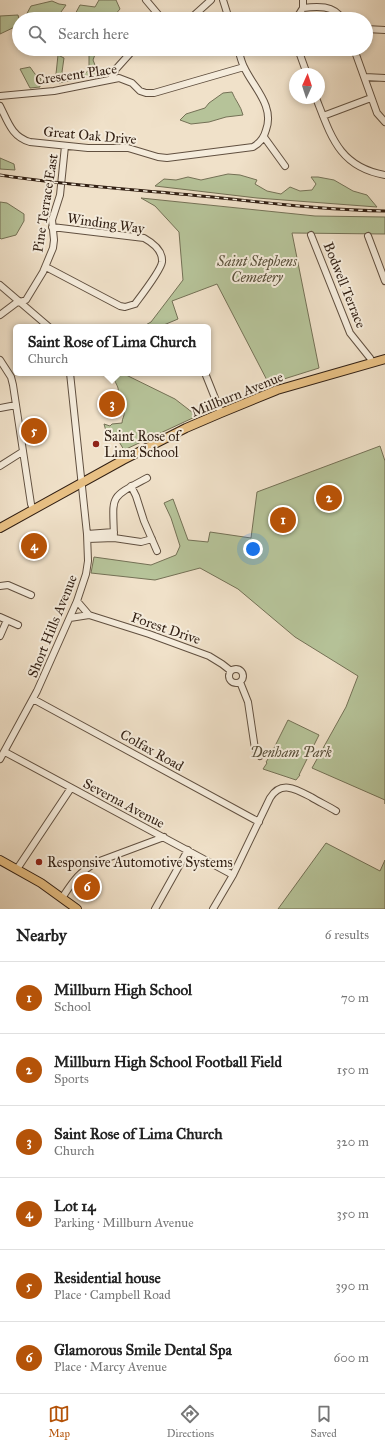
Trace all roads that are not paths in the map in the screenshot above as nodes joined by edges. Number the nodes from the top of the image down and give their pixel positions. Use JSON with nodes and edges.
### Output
{"nodes":[{"id":1,"x":146,"y":0,"type":"edge"},
{"id":2,"x":211,"y":0,"type":"edge"},
{"id":3,"x":223,"y":0,"type":"edge"},
{"id":4,"x":303,"y":0,"type":"edge"},
{"id":5,"x":303,"y":8,"type":"junction"},
{"id":6,"x":156,"y":12,"type":"edge"},
{"id":7,"x":198,"y":12,"type":"edge"},
{"id":8,"x":227,"y":12,"type":"edge"},
{"id":9,"x":300,"y":12,"type":"edge"},
{"id":10,"x":337,"y":12,"type":"edge"},
{"id":11,"x":373,"y":29,"type":"edge"},
{"id":12,"x":385,"y":30,"type":"edge"},
{"id":13,"x":127,"y":56,"type":"edge"},
{"id":14,"x":240,"y":56,"type":"edge"},
{"id":15,"x":301,"y":56,"type":"edge"},
{"id":16,"x":357,"y":56,"type":"edge"},
{"id":17,"x":244,"y":67,"type":"junction"},
{"id":18,"x":305,"y":68,"type":"edge"},
{"id":19,"x":365,"y":77,"type":"junction"},
{"id":20,"x":385,"y":78,"type":"edge"},
{"id":21,"x":112,"y":79,"type":"junction"},
{"id":22,"x":0,"y":96,"type":"edge"},
{"id":23,"x":371,"y":98,"type":"junction"},
{"id":24,"x":318,"y":104,"type":"edge"},
{"id":25,"x":0,"y":106,"type":"edge"},
{"id":26,"x":323,"y":116,"type":"junction"},
{"id":27,"x":385,"y":122,"type":"edge"},
{"id":28,"x":264,"y":137,"type":"junction"},
{"id":29,"x":65,"y":146,"type":"junction"},
{"id":30,"x":285,"y":166,"type":"dead end"},
{"id":31,"x":385,"y":175,"type":"edge"},
{"id":32,"x":52,"y":227,"type":"junction"},
{"id":33,"x":311,"y":236,"type":"dead end"},
{"id":34,"x":368,"y":236,"type":"dead end"},
{"id":35,"x":46,"y":267,"type":"junction"},
{"id":36,"x":385,"y":281,"type":"edge"},
{"id":37,"x":0,"y":285,"type":"edge"},
{"id":38,"x":20,"y":302,"type":"junction"},
{"id":39,"x":0,"y":315,"type":"edge"},
{"id":40,"x":46,"y":324,"type":"edge"},
{"id":41,"x":385,"y":359,"type":"edge"},
{"id":42,"x":0,"y":360,"type":"edge"},
{"id":43,"x":372,"y":362,"type":"junction"},
{"id":44,"x":70,"y":376,"type":"edge"},
{"id":45,"x":206,"y":376,"type":"edge"},
{"id":46,"x":16,"y":405,"type":"junction"},
{"id":47,"x":0,"y":408,"type":"edge"},
{"id":48,"x":221,"y":412,"type":"junction"},
{"id":49,"x":22,"y":452,"type":"junction"},
{"id":50,"x":0,"y":466,"type":"edge"},
{"id":51,"x":148,"y":478,"type":"dead end"},
{"id":52,"x":82,"y":481,"type":"junction"},
{"id":53,"x":131,"y":486,"type":"junction"},
{"id":54,"x":33,"y":509,"type":"junction"},
{"id":55,"x":0,"y":528,"type":"edge"},
{"id":56,"x":114,"y":535,"type":"junction"},
{"id":57,"x":88,"y":536,"type":"junction"},
{"id":58,"x":152,"y":540,"type":"junction"},
{"id":59,"x":156,"y":551,"type":"dead end"},
{"id":60,"x":0,"y":586,"type":"edge"},
{"id":61,"x":31,"y":594,"type":"dead end"},
{"id":62,"x":77,"y":601,"type":"junction"},
{"id":63,"x":89,"y":615,"type":"junction"},
{"id":64,"x":0,"y":617,"type":"edge"},
{"id":65,"x":70,"y":618,"type":"junction"},
{"id":66,"x":7,"y":620,"type":"junction"},
{"id":67,"x":18,"y":625,"type":"dead end"},
{"id":68,"x":0,"y":636,"type":"edge"},
{"id":69,"x":231,"y":671,"type":"junction"},
{"id":70,"x":240,"y":682,"type":"junction"},
{"id":71,"x":33,"y":699,"type":"junction"},
{"id":72,"x":0,"y":744,"type":"edge"},
{"id":73,"x":6,"y":750,"type":"junction"},
{"id":74,"x":260,"y":756,"type":"dead end"},
{"id":75,"x":0,"y":759,"type":"edge"},
{"id":76,"x":71,"y":788,"type":"junction"},
{"id":77,"x":336,"y":811,"type":"dead end"},
{"id":78,"x":259,"y":822,"type":"junction"},
{"id":79,"x":150,"y":830,"type":"junction"},
{"id":80,"x":164,"y":837,"type":"junction"},
{"id":81,"x":149,"y":843,"type":"junction"},
{"id":82,"x":188,"y":850,"type":"junction"},
{"id":83,"x":0,"y":860,"type":"edge"},
{"id":84,"x":16,"y":869,"type":"junction"},
{"id":85,"x":233,"y":875,"type":"junction"},
{"id":86,"x":62,"y":898,"type":"junction"},
{"id":87,"x":77,"y":909,"type":"edge"},
{"id":88,"x":155,"y":909,"type":"edge"},
{"id":89,"x":213,"y":909,"type":"edge"}],
"edges":[{"from":1,"to":6,"type":"street"},
{"from":2,"to":7,"type":"street"},
{"from":3,"to":8,"type":"street"},
{"from":4,"to":5,"type":"street"},
{"from":5,"to":9,"type":"street"},
{"from":5,"to":10,"type":"street"},
{"from":11,"to":12,"type":"street"},
{"from":13,"to":21,"type":"street"},
{"from":14,"to":17,"type":"street"},
{"from":15,"to":18,"type":"street"},
{"from":16,"to":19,"type":"street"},
{"from":17,"to":21,"type":"street","name":"Crescent Place"},
{"from":17,"to":28,"type":"street"},
{"from":19,"to":20,"type":"street"},
{"from":19,"to":23,"type":"street"},
{"from":21,"to":22,"type":"street","name":"Crescent Place"},
{"from":23,"to":26,"type":"street"},
{"from":23,"to":27,"type":"street"},
{"from":24,"to":26,"type":"street"},
{"from":25,"to":29,"type":"street","name":"Great Oak Drive"},
{"from":26,"to":31,"type":"street"},
{"from":28,"to":29,"type":"street","name":"Great Oak Drive"},
{"from":28,"to":30,"type":"street"},
{"from":29,"to":32,"type":"street","name":"Pine Terrace East"},
{"from":32,"to":35,"type":"street","name":"Pine Terrace East"},
{"from":32,"to":35,"type":"street","name":"Winding Way"},
{"from":33,"to":43,"type":"street","name":"Bodwell Terrace"},
{"from":34,"to":36,"type":"street"},
{"from":35,"to":38,"type":"street","name":"Pine Terrace East"},
{"from":37,"to":38,"type":"street"},
{"from":38,"to":39,"type":"street","name":"Pine Terrace East"},
{"from":38,"to":40,"type":"street"},
{"from":41,"to":43,"type":"main road","name":"Millburn Avenue"},
{"from":42,"to":46,"type":"street"},
{"from":43,"to":48,"type":"main road","name":"Millburn Avenue"},
{"from":44,"to":52,"type":"street","name":"Short Hills Avenue"},
{"from":45,"to":48,"type":"street"},
{"from":46,"to":47,"type":"street"},
{"from":46,"to":49,"type":"street"},
{"from":48,"to":52,"type":"main road","name":"Millburn Avenue"},
{"from":49,"to":50,"type":"street"},
{"from":49,"to":54,"type":"street"},
{"from":51,"to":53,"type":"street"},
{"from":52,"to":54,"type":"main road","name":"Millburn Avenue"},
{"from":52,"to":57,"type":"street","name":"Short Hills Avenue"},
{"from":53,"to":56,"type":"street"},
{"from":53,"to":58,"type":"street"},
{"from":54,"to":55,"type":"main road","name":"Millburn Avenue"},
{"from":56,"to":57,"type":"street"},
{"from":56,"to":58,"type":"street"},
{"from":57,"to":62,"type":"street","name":"Short Hills Avenue"},
{"from":58,"to":59,"type":"street"},
{"from":60,"to":61,"type":"street"},
{"from":62,"to":63,"type":"street"},
{"from":62,"to":65,"type":"street","name":"Short Hills Avenue"},
{"from":63,"to":65,"type":"street","name":"Forest Drive"},
{"from":63,"to":69,"type":"street","name":"Forest Drive"},
{"from":64,"to":66,"type":"street"},
{"from":65,"to":71,"type":"street","name":"Short Hills Avenue"},
{"from":66,"to":67,"type":"street"},
{"from":66,"to":68,"type":"street"},
{"from":69,"to":70,"type":"street","name":"Forest Drive"},
{"from":69,"to":70,"type":"street","name":"Forest Drive"},
{"from":70,"to":74,"type":"street","name":"Forest Drive"},
{"from":71,"to":73,"type":"street","name":"Short Hills Avenue"},
{"from":71,"to":78,"type":"street","name":"Colfax Road"},
{"from":72,"to":73,"type":"street","name":"Severna Avenue"},
{"from":73,"to":75,"type":"street","name":"Short Hills Avenue"},
{"from":73,"to":76,"type":"street","name":"Severna Avenue"},
{"from":76,"to":79,"type":"street","name":"Severna Avenue"},
{"from":76,"to":84,"type":"street"},
{"from":77,"to":78,"type":"street"},
{"from":78,"to":85,"type":"street"},
{"from":79,"to":80,"type":"street","name":"Severna Avenue"},
{"from":79,"to":81,"type":"street"},
{"from":80,"to":81,"type":"street"},
{"from":80,"to":82,"type":"street","name":"Severna Avenue"},
{"from":81,"to":86,"type":"street"},
{"from":82,"to":85,"type":"street","name":"Severna Avenue"},
{"from":82,"to":88,"type":"street"},
{"from":83,"to":84,"type":"main road"},
{"from":84,"to":86,"type":"main road"},
{"from":85,"to":89,"type":"street"},
{"from":86,"to":87,"type":"main road"}]}
